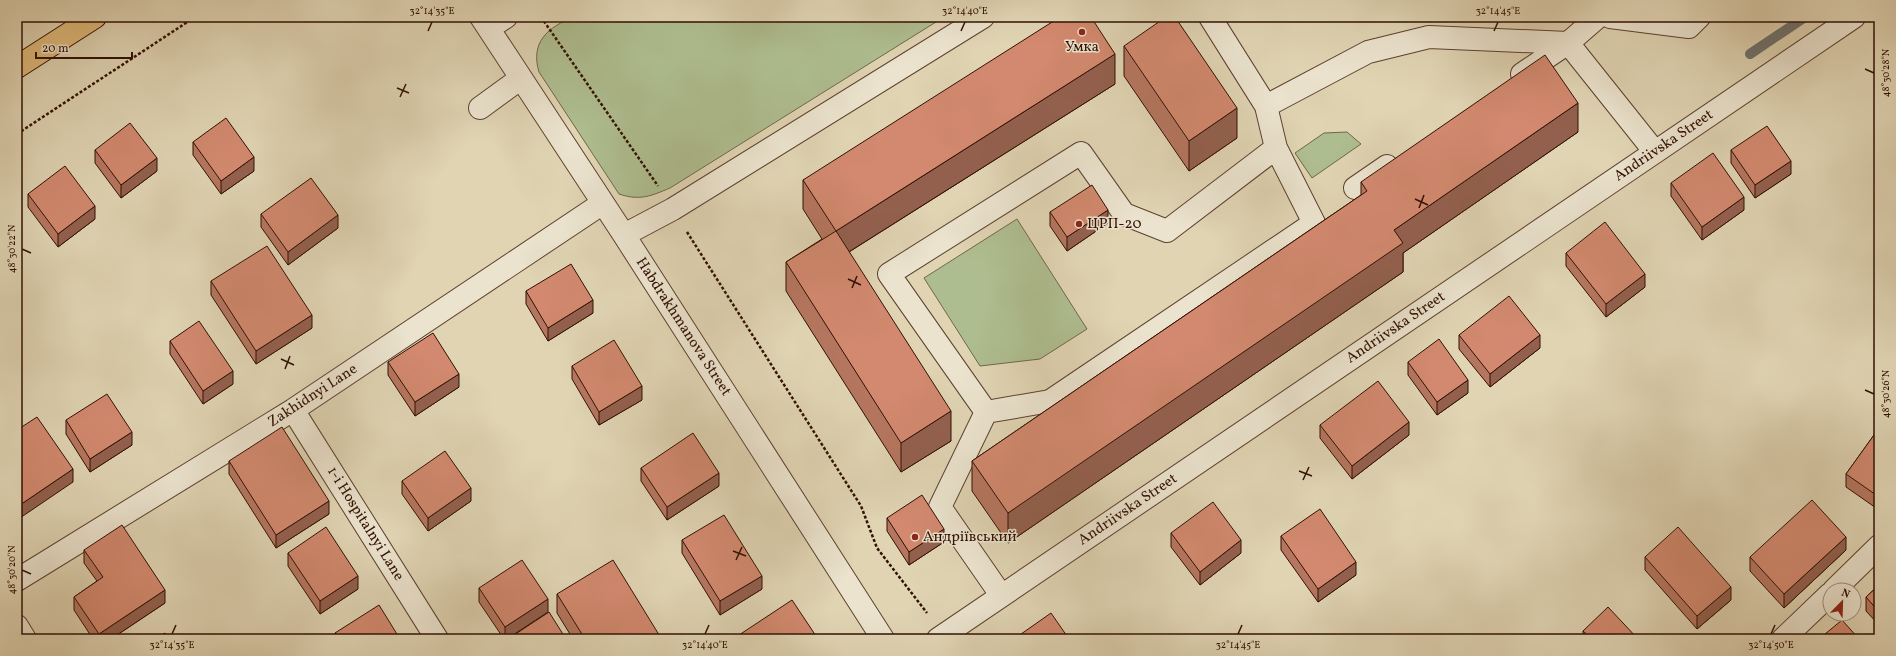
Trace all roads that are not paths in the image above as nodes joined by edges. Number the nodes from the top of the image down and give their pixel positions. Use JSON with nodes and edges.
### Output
{"nodes":[{"id":1,"x":983,"y":17,"type":"edge"},
{"id":2,"x":1210,"y":17,"type":"edge"},
{"id":3,"x":1598,"y":17,"type":"edge"},
{"id":4,"x":1610,"y":17,"type":"edge"},
{"id":5,"x":1699,"y":17,"type":"edge"},
{"id":6,"x":1854,"y":17,"type":"edge"},
{"id":7,"x":91,"y":18,"type":"edge"},
{"id":8,"x":492,"y":21,"type":"edge"},
{"id":9,"x":1568,"y":43,"type":"junction"},
{"id":10,"x":17,"y":67,"type":"edge"},
{"id":11,"x":521,"y":78,"type":"junction"},
{"id":12,"x":1503,"y":87,"type":"edge"},
{"id":13,"x":1266,"y":106,"type":"junction"},
{"id":14,"x":480,"y":108,"type":"dead end"},
{"id":15,"x":1276,"y":148,"type":"junction"},
{"id":16,"x":1655,"y":152,"type":"junction"},
{"id":17,"x":1406,"y":153,"type":"edge"},
{"id":18,"x":1354,"y":188,"type":"dead end"},
{"id":19,"x":603,"y":203,"type":"junction"},
{"id":20,"x":624,"y":236,"type":"junction"},
{"id":21,"x":292,"y":410,"type":"junction"},
{"id":22,"x":986,"y":412,"type":"junction"},
{"id":23,"x":1879,"y":546,"type":"edge"},
{"id":24,"x":17,"y":580,"type":"edge"},
{"id":25,"x":1842,"y":582,"type":"edge"},
{"id":26,"x":1000,"y":596,"type":"junction"},
{"id":27,"x":1822,"y":602,"type":"edge"},
{"id":28,"x":17,"y":626,"type":"edge"},
{"id":29,"x":25,"y":639,"type":"edge"},
{"id":30,"x":437,"y":639,"type":"edge"},
{"id":31,"x":883,"y":639,"type":"edge"},
{"id":32,"x":938,"y":639,"type":"edge"},
{"id":33,"x":1783,"y":639,"type":"edge"}],
"edges":[{"from":1,"to":20,"type":"street"},
{"from":2,"to":13,"type":"street"},
{"from":3,"to":9,"type":"street"},
{"from":4,"to":5,"type":"street"},
{"from":6,"to":16,"type":"street","name":"Andriivska Street"},
{"from":7,"to":10,"type":"main road"},
{"from":8,"to":11,"type":"street","name":"Habdrakhmanova Street"},
{"from":9,"to":12,"type":"street"},
{"from":9,"to":13,"type":"street"},
{"from":9,"to":16,"type":"street"},
{"from":11,"to":14,"type":"street"},
{"from":11,"to":19,"type":"street","name":"Habdrakhmanova Street"},
{"from":13,"to":15,"type":"street"},
{"from":15,"to":22,"type":"street"},
{"from":15,"to":22,"type":"street"},
{"from":16,"to":26,"type":"street","name":"Andriivska Street"},
{"from":17,"to":18,"type":"street"},
{"from":19,"to":20,"type":"street","name":"Habdrakhmanova Street"},
{"from":19,"to":21,"type":"street","name":"Zakhidnyi Lane"},
{"from":20,"to":31,"type":"street","name":"Habdrakhmanova Street"},
{"from":21,"to":24,"type":"street","name":"Zakhidnyi Lane"},
{"from":21,"to":30,"type":"street","name":"1-i Hospitalnyi Lane"},
{"from":22,"to":26,"type":"street"},
{"from":23,"to":25,"type":"street"},
{"from":26,"to":32,"type":"street","name":"Andriivska Street"},
{"from":27,"to":33,"type":"street"},
{"from":28,"to":29,"type":"street"}]}
